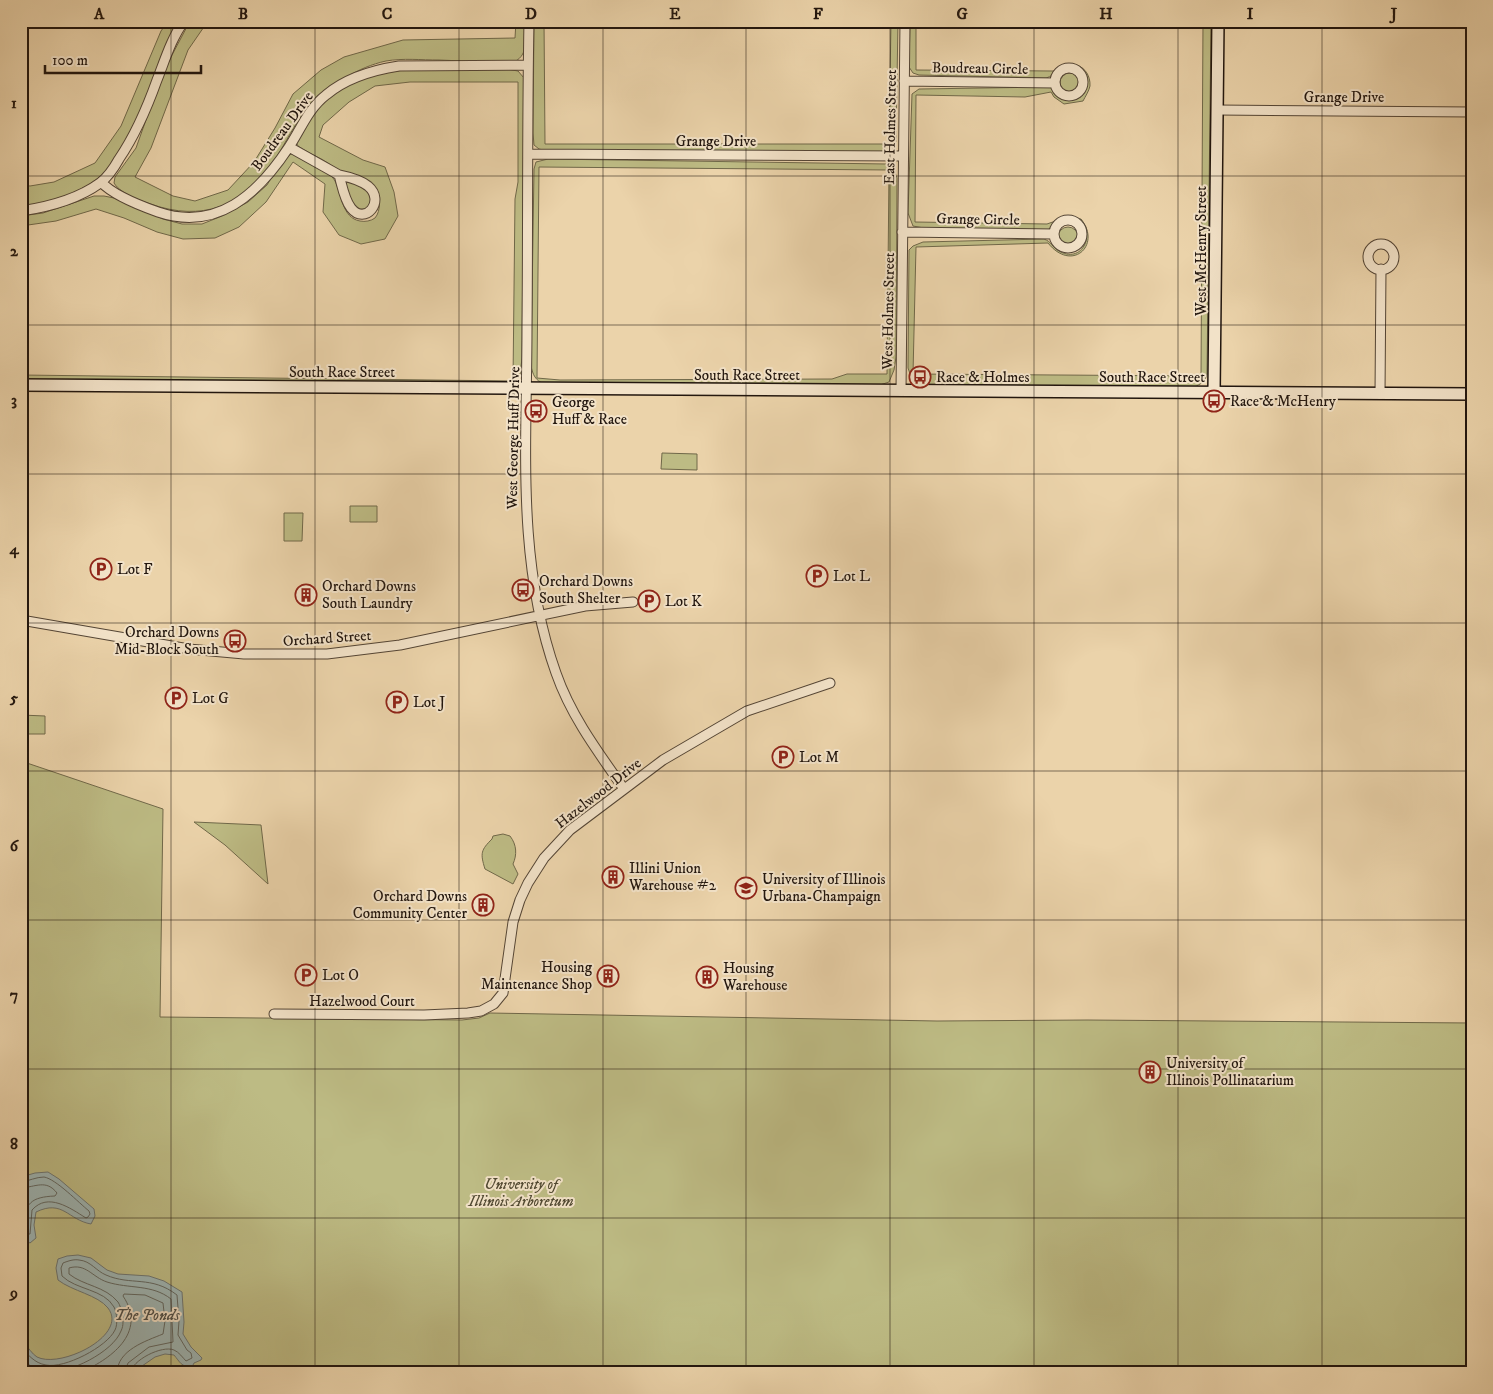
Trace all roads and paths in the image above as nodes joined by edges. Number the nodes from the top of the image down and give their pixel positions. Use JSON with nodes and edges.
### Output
{"nodes":[{"id":1,"x":184,"y":21,"type":"edge"},
{"id":2,"x":530,"y":21,"type":"edge"},
{"id":3,"x":905,"y":21,"type":"edge"},
{"id":4,"x":1218,"y":21,"type":"edge"},
{"id":5,"x":528,"y":65,"type":"junction"},
{"id":6,"x":904,"y":81,"type":"junction"},
{"id":7,"x":1055,"y":83,"type":"dead end"},
{"id":8,"x":1217,"y":110,"type":"junction"},
{"id":9,"x":1472,"y":112,"type":"edge"},
{"id":10,"x":289,"y":147,"type":"junction"},
{"id":11,"x":528,"y":154,"type":"junction"},
{"id":12,"x":903,"y":156,"type":"junction"},
{"id":13,"x":339,"y":175,"type":"junction"},
{"id":14,"x":101,"y":182,"type":"junction"},
{"id":15,"x":21,"y":211,"type":"edge"},
{"id":16,"x":902,"y":232,"type":"junction"},
{"id":17,"x":1054,"y":234,"type":"dead end"},
{"id":18,"x":1381,"y":269,"type":"dead end"},
{"id":19,"x":21,"y":385,"type":"edge"},
{"id":20,"x":527,"y":388,"type":"junction"},
{"id":21,"x":901,"y":390,"type":"junction"},
{"id":22,"x":1214,"y":392,"type":"junction"},
{"id":23,"x":1380,"y":394,"type":"junction"},
{"id":24,"x":1472,"y":394,"type":"edge"},
{"id":25,"x":632,"y":602,"type":"dead end"},
{"id":26,"x":540,"y":614,"type":"junction"},
{"id":27,"x":21,"y":620,"type":"edge"},
{"id":28,"x":830,"y":682,"type":"dead end"},
{"id":29,"x":624,"y":789,"type":"junction"},
{"id":30,"x":274,"y":1014,"type":"dead end"},
{"id":31,"x":449,"y":1014,"type":"joint"}],
"edges":[{"from":1,"to":14,"type":"street"},
{"from":2,"to":5,"type":"street","name":"West George Huff Drive"},
{"from":3,"to":6,"type":"street","name":"East Holmes Street"},
{"from":4,"to":8,"type":"street","name":"West McHenry Street"},
{"from":5,"to":10,"type":"street","name":"Boudreau Drive"},
{"from":5,"to":11,"type":"street","name":"West George Huff Drive"},
{"from":6,"to":7,"type":"street","name":"Boudreau Circle"},
{"from":6,"to":12,"type":"street","name":"East Holmes Street"},
{"from":8,"to":9,"type":"street","name":"Grange Drive"},
{"from":8,"to":22,"type":"street","name":"West McHenry Street"},
{"from":10,"to":13,"type":"street"},
{"from":10,"to":14,"type":"street","name":"Boudreau Drive"},
{"from":11,"to":12,"type":"street","name":"Grange Drive"},
{"from":11,"to":20,"type":"street","name":"West George Huff Drive"},
{"from":12,"to":16,"type":"street","name":"East Holmes Street"},
{"from":13,"to":13,"type":"street"},
{"from":14,"to":15,"type":"street"},
{"from":16,"to":17,"type":"street","name":"Grange Circle"},
{"from":16,"to":21,"type":"street","name":"West Holmes Street"},
{"from":18,"to":23,"type":"street"},
{"from":19,"to":20,"type":"street","name":"South Race Street"},
{"from":20,"to":21,"type":"street","name":"South Race Street"},
{"from":20,"to":26,"type":"street","name":"West George Huff Drive"},
{"from":21,"to":22,"type":"street","name":"South Race Street"},
{"from":22,"to":23,"type":"street","name":"South Race Street"},
{"from":23,"to":24,"type":"street","name":"South Race Street"},
{"from":25,"to":26,"type":"street","name":"Orchard Street"},
{"from":26,"to":27,"type":"street","name":"Orchard Street"},
{"from":26,"to":29,"type":"street","name":"West George Huff Drive"},
{"from":28,"to":29,"type":"street","name":"Hazelwood Drive"},
{"from":29,"to":31,"type":"street","name":"Hazelwood Drive"},
{"from":30,"to":31,"type":"street","name":"Hazelwood Court"}]}
